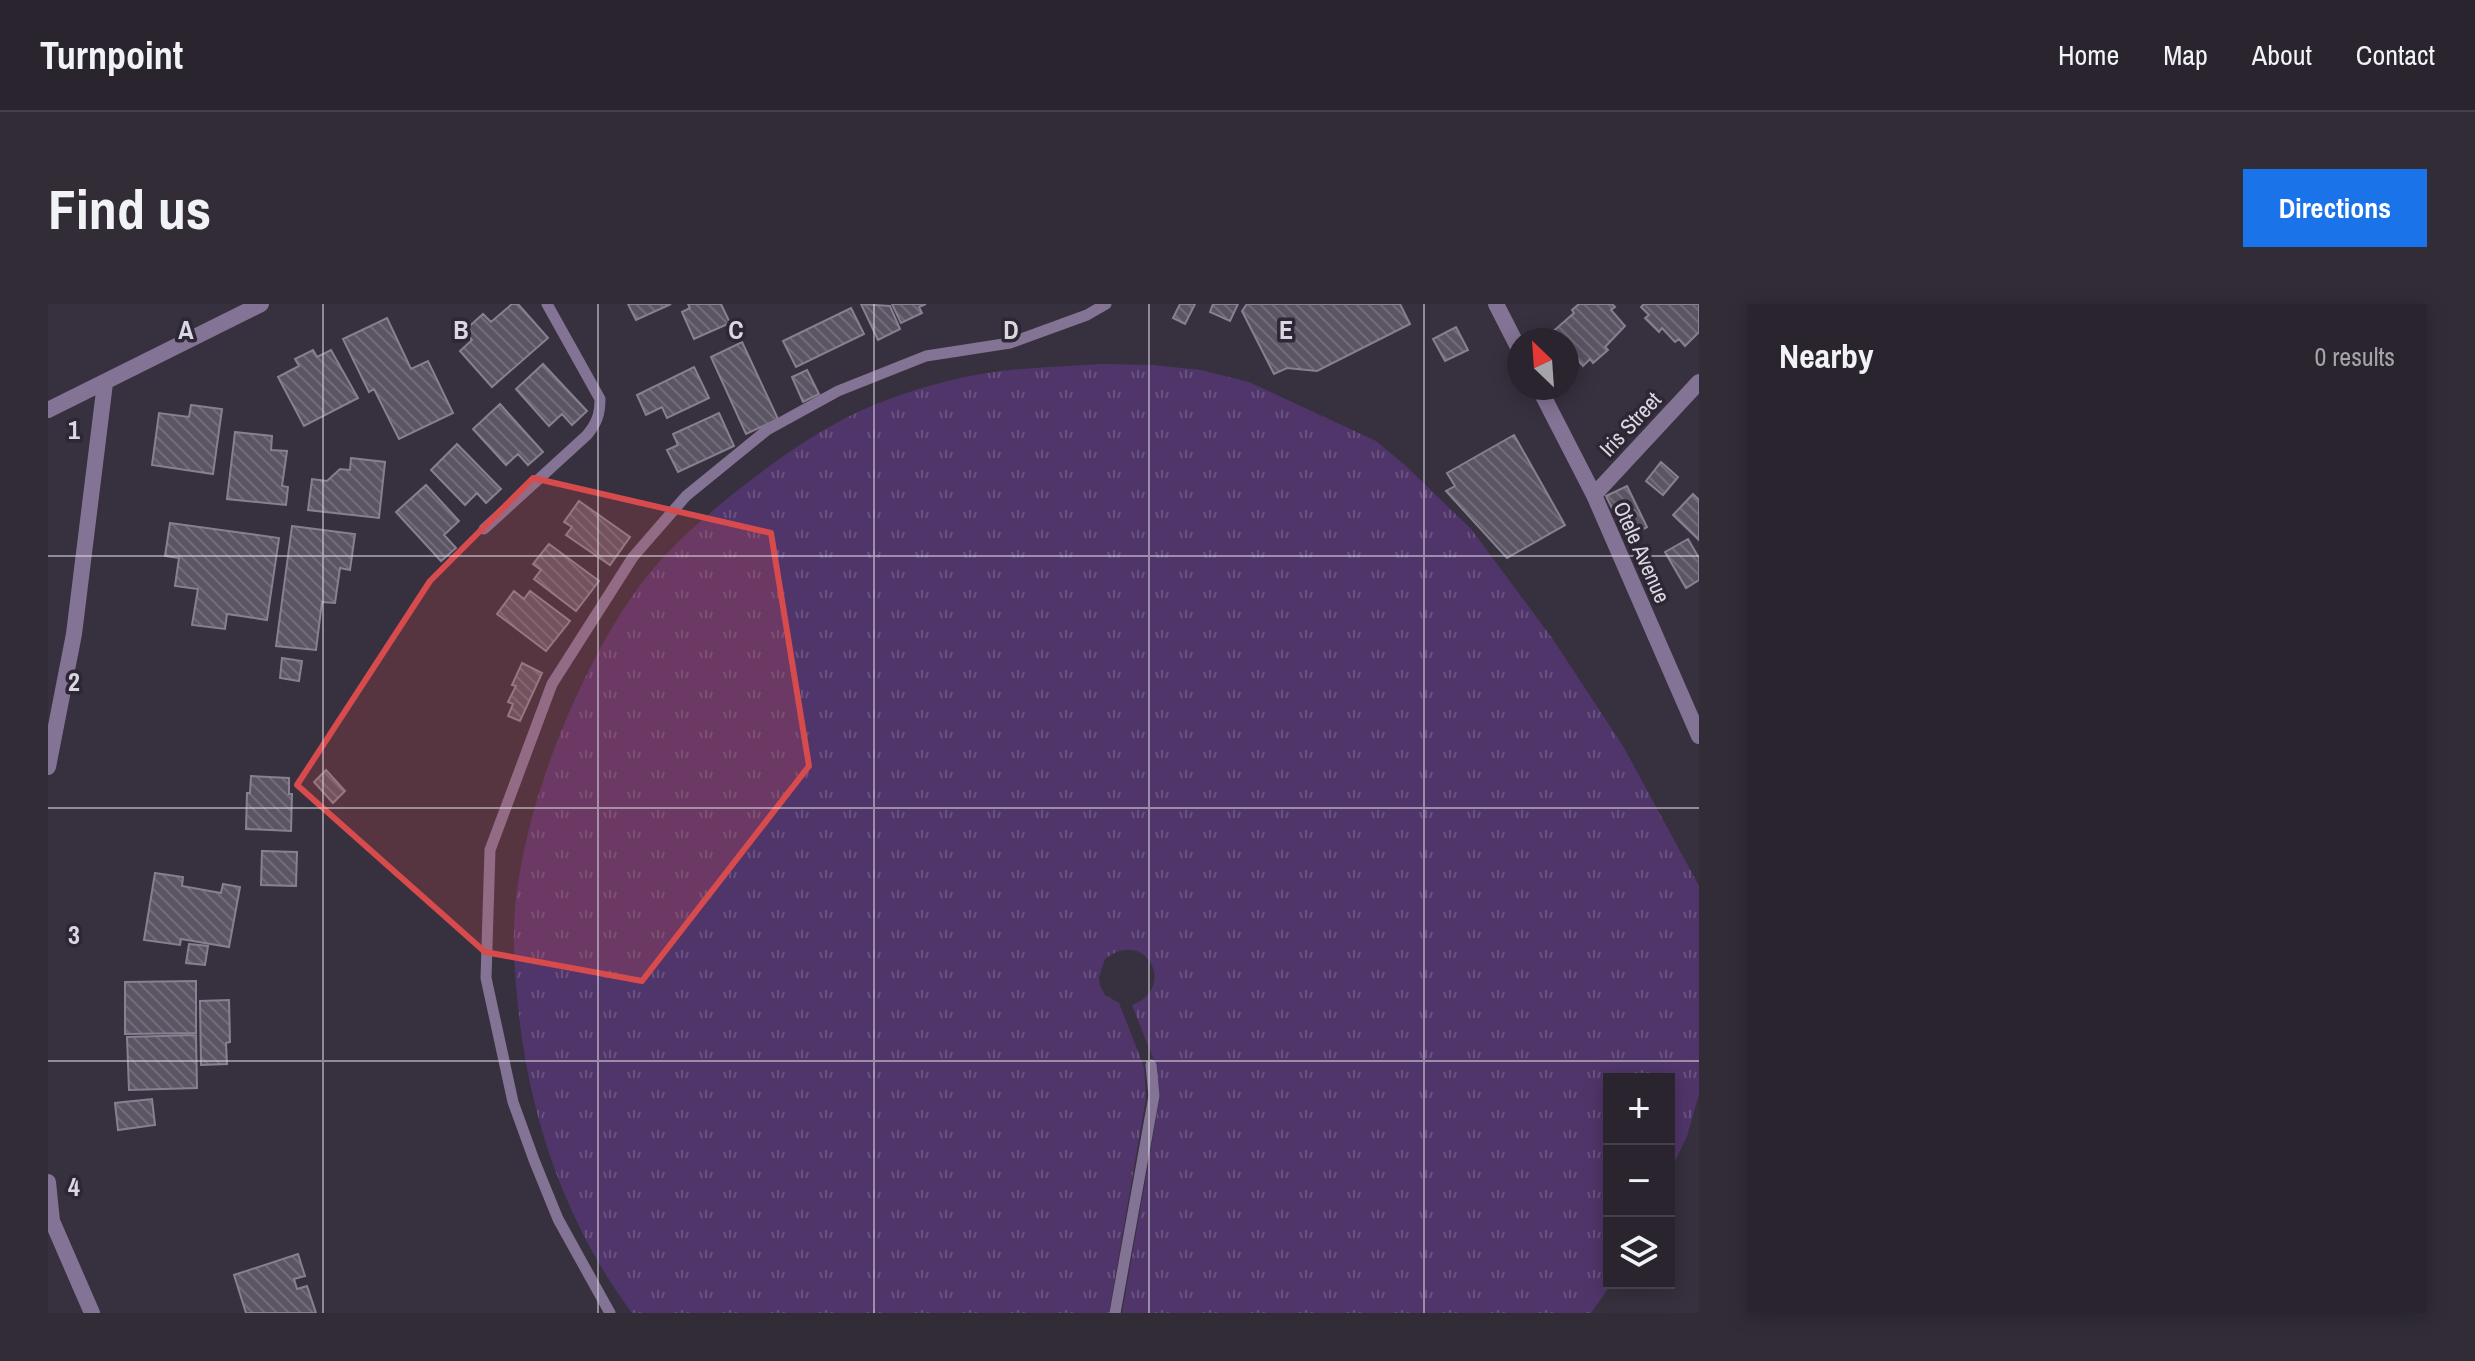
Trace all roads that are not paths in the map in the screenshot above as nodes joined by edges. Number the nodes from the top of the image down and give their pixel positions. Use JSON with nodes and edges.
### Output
{"nodes":[{"id":1,"x":261,"y":304,"type":"edge"},
{"id":2,"x":547,"y":304,"type":"edge"},
{"id":3,"x":1106,"y":304,"type":"edge"},
{"id":4,"x":1496,"y":304,"type":"edge"},
{"id":5,"x":1508,"y":328,"type":"edge"},
{"id":6,"x":1699,"y":382,"type":"edge"},
{"id":7,"x":105,"y":383,"type":"junction"},
{"id":8,"x":1545,"y":400,"type":"edge"},
{"id":9,"x":48,"y":410,"type":"edge"},
{"id":10,"x":1594,"y":495,"type":"junction"},
{"id":11,"x":484,"y":529,"type":"dead end"},
{"id":12,"x":1699,"y":736,"type":"edge"},
{"id":13,"x":48,"y":767,"type":"edge"},
{"id":14,"x":1151,"y":1065,"type":"dead end"},
{"id":15,"x":48,"y":1182,"type":"edge"},
{"id":16,"x":50,"y":1222,"type":"edge"},
{"id":17,"x":92,"y":1313,"type":"edge"},
{"id":18,"x":610,"y":1313,"type":"edge"},
{"id":19,"x":1115,"y":1313,"type":"edge"}],
"edges":[{"from":1,"to":7,"type":"street"},
{"from":2,"to":11,"type":"lane"},
{"from":3,"to":18,"type":"lane"},
{"from":4,"to":5,"type":"street"},
{"from":6,"to":10,"type":"street","name":"Iris Street"},
{"from":7,"to":9,"type":"street"},
{"from":7,"to":13,"type":"street"},
{"from":8,"to":10,"type":"street","name":"Otele Avenue"},
{"from":10,"to":12,"type":"street","name":"Otele Avenue"},
{"from":14,"to":19,"type":"lane"},
{"from":15,"to":16,"type":"street"},
{"from":16,"to":17,"type":"street"}]}
